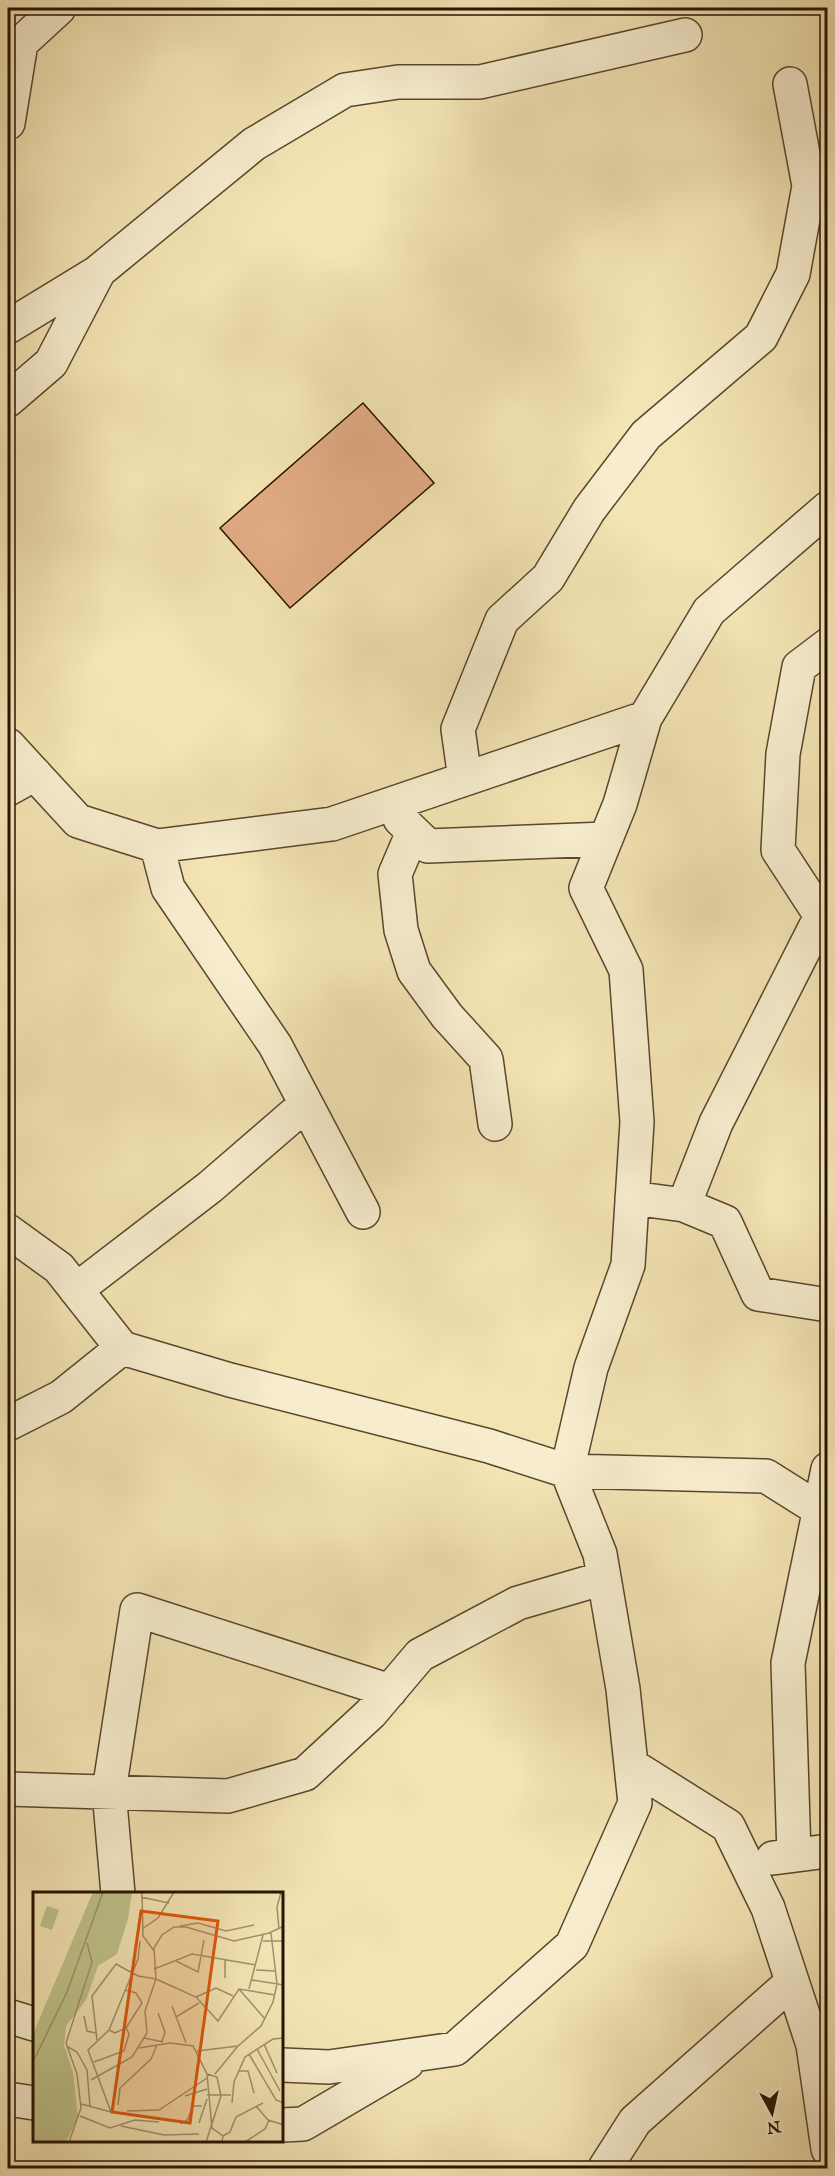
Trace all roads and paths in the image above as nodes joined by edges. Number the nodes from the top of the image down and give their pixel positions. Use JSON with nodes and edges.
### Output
{"nodes":[{"id":1,"x":59,"y":8,"type":"edge"},
{"id":2,"x":685,"y":35,"type":"dead end"},
{"id":3,"x":790,"y":84,"type":"dead end"},
{"id":4,"x":8,"y":123,"type":"edge"},
{"id":5,"x":99,"y":271,"type":"junction"},
{"id":6,"x":8,"y":327,"type":"edge"},
{"id":7,"x":8,"y":400,"type":"edge"},
{"id":8,"x":828,"y":508,"type":"edge"},
{"id":9,"x":828,"y":645,"type":"edge"},
{"id":10,"x":645,"y":718,"type":"junction"},
{"id":11,"x":8,"y":745,"type":"edge"},
{"id":12,"x":465,"y":779,"type":"junction"},
{"id":13,"x":21,"y":782,"type":"edge"},
{"id":14,"x":385,"y":805,"type":"junction"},
{"id":15,"x":413,"y":832,"type":"junction"},
{"id":16,"x":606,"y":839,"type":"junction"},
{"id":17,"x":157,"y":846,"type":"junction"},
{"id":18,"x":824,"y":913,"type":"edge"},
{"id":19,"x":306,"y":1104,"type":"junction"},
{"id":20,"x":495,"y":1124,"type":"dead end"},
{"id":21,"x":632,"y":1198,"type":"junction"},
{"id":22,"x":684,"y":1205,"type":"junction"},
{"id":23,"x":363,"y":1212,"type":"dead end"},
{"id":24,"x":8,"y":1231,"type":"edge"},
{"id":25,"x":76,"y":1290,"type":"junction"},
{"id":26,"x":828,"y":1305,"type":"edge"},
{"id":27,"x":122,"y":1348,"type":"junction"},
{"id":28,"x":8,"y":1424,"type":"edge"},
{"id":29,"x":828,"y":1469,"type":"edge"},
{"id":30,"x":567,"y":1471,"type":"junction"},
{"id":31,"x":823,"y":1513,"type":"edge"},
{"id":32,"x":604,"y":1578,"type":"junction"},
{"id":33,"x":390,"y":1691,"type":"junction"},
{"id":34,"x":631,"y":1765,"type":"junction"},
{"id":35,"x":8,"y":1789,"type":"edge"},
{"id":36,"x":109,"y":1791,"type":"junction"},
{"id":37,"x":828,"y":1851,"type":"edge"},
{"id":38,"x":794,"y":1855,"type":"junction"},
{"id":39,"x":745,"y":1862,"type":"junction"},
{"id":40,"x":118,"y":1892,"type":"edge"},
{"id":41,"x":792,"y":1982,"type":"junction"},
{"id":42,"x":8,"y":2016,"type":"edge"},
{"id":43,"x":817,"y":2023,"type":"edge"},
{"id":44,"x":33,"y":2024,"type":"edge"},
{"id":45,"x":422,"y":2054,"type":"junction"},
{"id":46,"x":284,"y":2065,"type":"edge"},
{"id":47,"x":824,"y":2095,"type":"edge"},
{"id":48,"x":8,"y":2099,"type":"edge"},
{"id":49,"x":33,"y":2103,"type":"edge"},
{"id":50,"x":284,"y":2125,"type":"edge"},
{"id":51,"x":828,"y":2149,"type":"edge"},
{"id":52,"x":605,"y":2169,"type":"edge"}],
"edges":[{"from":1,"to":4,"type":"street"},
{"from":2,"to":5,"type":"street"},
{"from":3,"to":12,"type":"street"},
{"from":5,"to":6,"type":"street"},
{"from":5,"to":7,"type":"street"},
{"from":8,"to":10,"type":"street"},
{"from":9,"to":18,"type":"street"},
{"from":10,"to":12,"type":"street"},
{"from":10,"to":16,"type":"street"},
{"from":11,"to":13,"type":"street"},
{"from":12,"to":14,"type":"street"},
{"from":13,"to":17,"type":"street"},
{"from":14,"to":15,"type":"street"},
{"from":14,"to":17,"type":"street"},
{"from":15,"to":16,"type":"street"},
{"from":15,"to":20,"type":"street"},
{"from":16,"to":21,"type":"street"},
{"from":17,"to":19,"type":"street"},
{"from":18,"to":22,"type":"street"},
{"from":19,"to":23,"type":"street"},
{"from":19,"to":25,"type":"street"},
{"from":21,"to":22,"type":"street"},
{"from":21,"to":30,"type":"street"},
{"from":22,"to":26,"type":"street"},
{"from":24,"to":25,"type":"street"},
{"from":25,"to":27,"type":"street"},
{"from":27,"to":28,"type":"street"},
{"from":27,"to":30,"type":"street"},
{"from":29,"to":31,"type":"street"},
{"from":30,"to":31,"type":"street"},
{"from":30,"to":32,"type":"street"},
{"from":31,"to":38,"type":"street"},
{"from":32,"to":33,"type":"street"},
{"from":32,"to":34,"type":"street"},
{"from":33,"to":36,"type":"street"},
{"from":33,"to":36,"type":"street"},
{"from":34,"to":39,"type":"street"},
{"from":34,"to":45,"type":"street"},
{"from":35,"to":36,"type":"street"},
{"from":36,"to":40,"type":"street"},
{"from":37,"to":38,"type":"street"},
{"from":38,"to":39,"type":"street"},
{"from":39,"to":41,"type":"street"},
{"from":41,"to":43,"type":"street"},
{"from":41,"to":52,"type":"street"},
{"from":42,"to":44,"type":"street"},
{"from":43,"to":47,"type":"street"},
{"from":45,"to":46,"type":"street"},
{"from":45,"to":50,"type":"street"},
{"from":47,"to":51,"type":"street"},
{"from":48,"to":49,"type":"street"}]}
